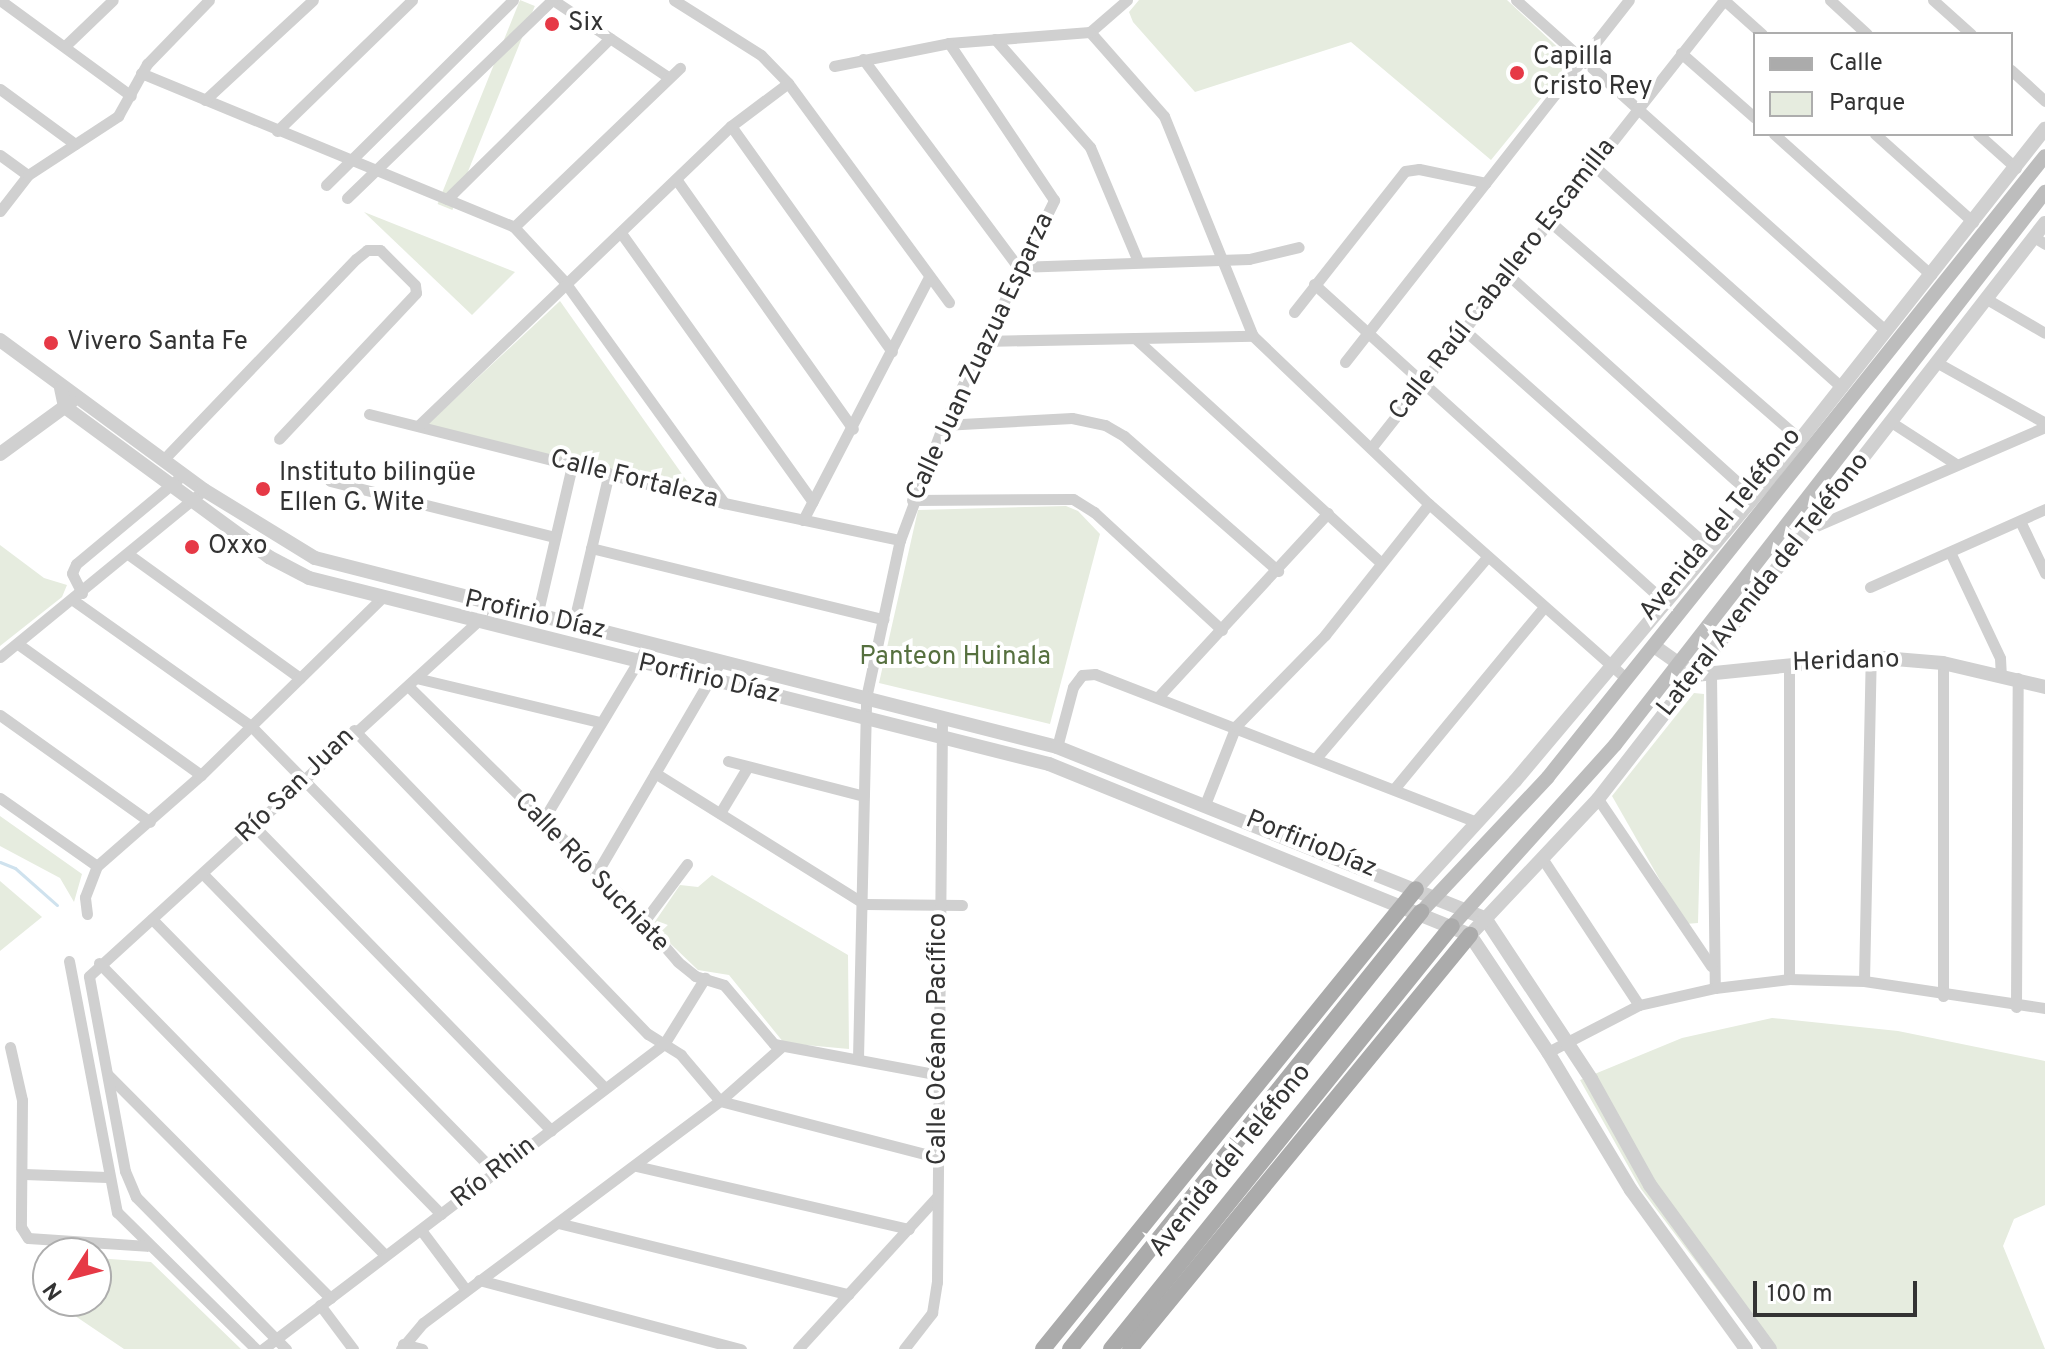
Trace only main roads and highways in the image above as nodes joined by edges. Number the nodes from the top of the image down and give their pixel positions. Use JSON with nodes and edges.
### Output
{"nodes":[{"id":1,"x":2045,"y":156,"type":"edge"},
{"id":2,"x":2045,"y":192,"type":"edge"},
{"id":3,"x":1416,"y":889,"type":"road end"},
{"id":4,"x":1421,"y":912,"type":"joint"},
{"id":5,"x":1452,"y":926,"type":"joint"},
{"id":6,"x":1470,"y":935,"type":"road end"},
{"id":7,"x":1296,"y":1119,"type":"junction"},
{"id":8,"x":1310,"y":1132,"type":"junction"},
{"id":9,"x":1202,"y":1155,"type":"junction"},
{"id":10,"x":1218,"y":1168,"type":"junction"},
{"id":11,"x":1043,"y":1349,"type":"edge"},
{"id":12,"x":1070,"y":1349,"type":"edge"},
{"id":13,"x":1111,"y":1349,"type":"edge"},
{"id":14,"x":1130,"y":1349,"type":"edge"}],
"edges":[{"from":1,"to":4,"type":"main road","name":"Avenida del Teléfono"},
{"from":2,"to":5,"type":"main road","name":"Avenida del Teléfono"},
{"from":3,"to":9,"type":"main road"},
{"from":4,"to":10,"type":"main road"},
{"from":5,"to":7,"type":"main road","name":"Avenida del Teléfono"},
{"from":6,"to":8,"type":"main road"},
{"from":7,"to":8,"type":"main road"},
{"from":7,"to":13,"type":"main road","name":"Avenida del Teléfono"},
{"from":8,"to":14,"type":"main road"},
{"from":9,"to":10,"type":"main road"},
{"from":9,"to":11,"type":"main road"},
{"from":10,"to":12,"type":"main road"}]}
